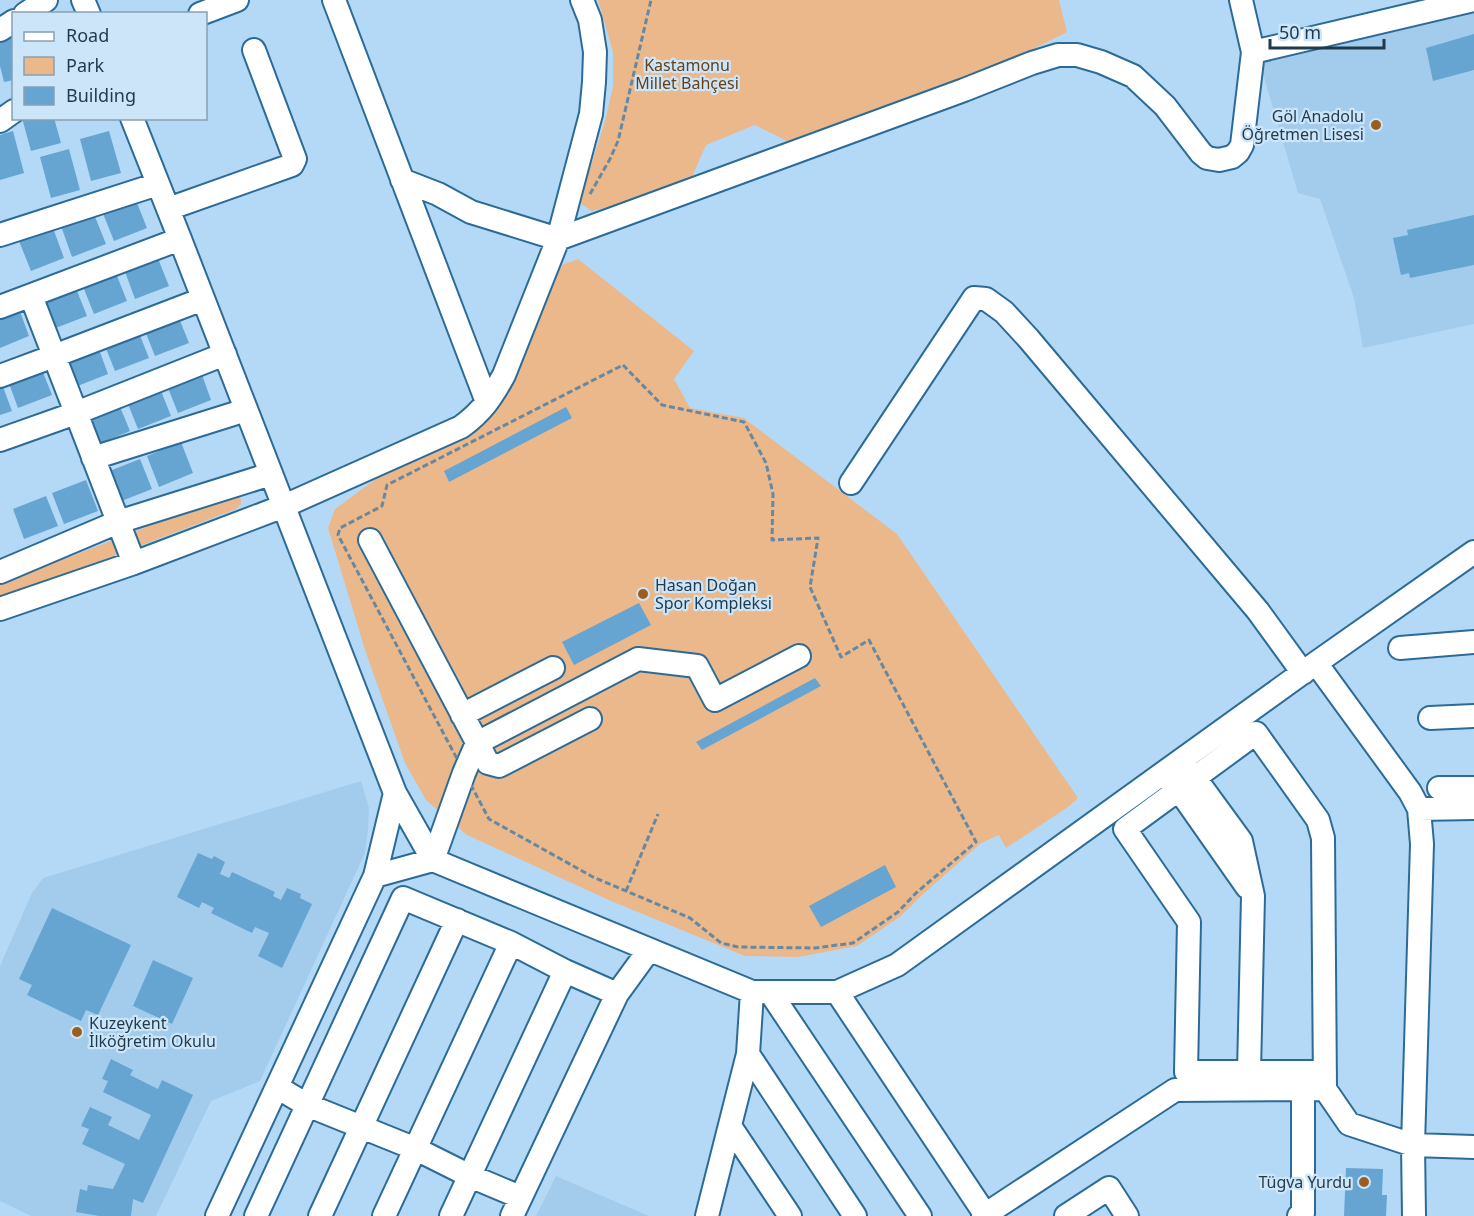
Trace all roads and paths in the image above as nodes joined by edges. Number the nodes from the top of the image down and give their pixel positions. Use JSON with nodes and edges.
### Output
{"nodes":[{"id":1,"x":46,"y":0,"type":"edge"},
{"id":2,"x":237,"y":0,"type":"edge"},
{"id":3,"x":334,"y":0,"type":"edge"},
{"id":4,"x":582,"y":0,"type":"edge"},
{"id":5,"x":651,"y":0,"type":"edge"},
{"id":6,"x":1241,"y":0,"type":"edge"},
{"id":7,"x":1474,"y":0,"type":"edge"},
{"id":8,"x":28,"y":12,"type":"edge"},
{"id":9,"x":205,"y":12,"type":"edge"},
{"id":10,"x":254,"y":50,"type":"dead end"},
{"id":11,"x":1253,"y":52,"type":"junction"},
{"id":12,"x":133,"y":120,"type":"edge"},
{"id":13,"x":402,"y":180,"type":"junction"},
{"id":14,"x":158,"y":184,"type":"junction"},
{"id":15,"x":585,"y":202,"type":"dead end"},
{"id":16,"x":168,"y":210,"type":"junction"},
{"id":17,"x":0,"y":235,"type":"edge"},
{"id":18,"x":180,"y":239,"type":"junction"},
{"id":19,"x":558,"y":239,"type":"junction"},
{"id":20,"x":31,"y":296,"type":"junction"},
{"id":21,"x":203,"y":299,"type":"junction"},
{"id":22,"x":0,"y":307,"type":"edge"},
{"id":23,"x":225,"y":354,"type":"junction"},
{"id":24,"x":54,"y":356,"type":"junction"},
{"id":25,"x":0,"y":376,"type":"edge"},
{"id":26,"x":488,"y":402,"type":"junction"},
{"id":27,"x":246,"y":410,"type":"junction"},
{"id":28,"x":76,"y":413,"type":"junction"},
{"id":29,"x":0,"y":440,"type":"edge"},
{"id":30,"x":93,"y":458,"type":"junction"},
{"id":31,"x":271,"y":474,"type":"junction"},
{"id":32,"x":852,"y":483,"type":"dead end"},
{"id":33,"x":284,"y":506,"type":"junction"},
{"id":34,"x":118,"y":522,"type":"junction"},
{"id":35,"x":370,"y":540,"type":"dead end"},
{"id":36,"x":1474,"y":552,"type":"edge"},
{"id":37,"x":134,"y":562,"type":"junction"},
{"id":38,"x":0,"y":572,"type":"edge"},
{"id":39,"x":0,"y":609,"type":"edge"},
{"id":40,"x":1474,"y":642,"type":"edge"},
{"id":41,"x":1400,"y":648,"type":"dead end"},
{"id":42,"x":799,"y":656,"type":"dead end"},
{"id":43,"x":553,"y":668,"type":"dead end"},
{"id":44,"x":1310,"y":668,"type":"junction"},
{"id":45,"x":462,"y":715,"type":"junction"},
{"id":46,"x":1474,"y":717,"type":"edge"},
{"id":47,"x":1430,"y":718,"type":"dead end"},
{"id":48,"x":590,"y":719,"type":"dead end"},
{"id":49,"x":477,"y":743,"type":"junction"},
{"id":50,"x":1179,"y":776,"type":"junction"},
{"id":51,"x":1439,"y":788,"type":"dead end"},
{"id":52,"x":1474,"y":788,"type":"edge"},
{"id":53,"x":395,"y":793,"type":"junction"},
{"id":54,"x":1474,"y":808,"type":"edge"},
{"id":55,"x":1419,"y":809,"type":"junction"},
{"id":56,"x":658,"y":814,"type":"dead end"},
{"id":57,"x":433,"y":860,"type":"junction"},
{"id":58,"x":375,"y":876,"type":"junction"},
{"id":59,"x":626,"y":891,"type":"dead end"},
{"id":60,"x":457,"y":920,"type":"junction"},
{"id":61,"x":511,"y":943,"type":"junction"},
{"id":62,"x":649,"y":950,"type":"junction"},
{"id":63,"x":565,"y":971,"type":"junction"},
{"id":64,"x":761,"y":992,"type":"junction"},
{"id":65,"x":837,"y":992,"type":"junction"},
{"id":66,"x":617,"y":993,"type":"junction"},
{"id":67,"x":748,"y":1053,"type":"junction"},
{"id":68,"x":1249,"y":1072,"type":"junction"},
{"id":69,"x":1318,"y":1083,"type":"junction"},
{"id":70,"x":277,"y":1087,"type":"junction"},
{"id":71,"x":307,"y":1105,"type":"junction"},
{"id":72,"x":362,"y":1126,"type":"junction"},
{"id":73,"x":730,"y":1126,"type":"junction"},
{"id":74,"x":1413,"y":1145,"type":"junction"},
{"id":75,"x":1474,"y":1147,"type":"edge"},
{"id":76,"x":416,"y":1149,"type":"junction"},
{"id":77,"x":470,"y":1176,"type":"junction"},
{"id":78,"x":516,"y":1207,"type":"edge"},
{"id":79,"x":714,"y":1211,"type":"edge"},
{"id":80,"x":984,"y":1215,"type":"edge"},
{"id":81,"x":217,"y":1216,"type":"edge"},
{"id":82,"x":256,"y":1216,"type":"edge"},
{"id":83,"x":320,"y":1216,"type":"edge"},
{"id":84,"x":384,"y":1216,"type":"edge"},
{"id":85,"x":451,"y":1216,"type":"edge"},
{"id":86,"x":790,"y":1216,"type":"edge"},
{"id":87,"x":855,"y":1216,"type":"edge"},
{"id":88,"x":920,"y":1216,"type":"edge"},
{"id":89,"x":1066,"y":1216,"type":"edge"},
{"id":90,"x":1127,"y":1216,"type":"edge"},
{"id":91,"x":1299,"y":1216,"type":"edge"},
{"id":92,"x":1414,"y":1216,"type":"edge"}],
"edges":[{"from":1,"to":8,"type":"street"},
{"from":2,"to":9,"type":"street"},
{"from":3,"to":13,"type":"street"},
{"from":4,"to":19,"type":"street"},
{"from":5,"to":15,"type":"path"},
{"from":6,"to":11,"type":"street"},
{"from":7,"to":11,"type":"street"},
{"from":10,"to":16,"type":"street"},
{"from":11,"to":19,"type":"street"},
{"from":12,"to":14,"type":"street"},
{"from":13,"to":19,"type":"street"},
{"from":13,"to":26,"type":"street"},
{"from":14,"to":16,"type":"street"},
{"from":14,"to":17,"type":"street"},
{"from":16,"to":18,"type":"street"},
{"from":18,"to":20,"type":"street"},
{"from":18,"to":21,"type":"street"},
{"from":19,"to":26,"type":"street"},
{"from":20,"to":22,"type":"street"},
{"from":20,"to":24,"type":"street"},
{"from":21,"to":23,"type":"street"},
{"from":21,"to":24,"type":"street"},
{"from":23,"to":27,"type":"street"},
{"from":23,"to":28,"type":"street"},
{"from":24,"to":25,"type":"street"},
{"from":24,"to":28,"type":"street"},
{"from":26,"to":33,"type":"street"},
{"from":27,"to":30,"type":"street"},
{"from":27,"to":31,"type":"street"},
{"from":28,"to":29,"type":"street"},
{"from":28,"to":30,"type":"street"},
{"from":30,"to":34,"type":"street"},
{"from":31,"to":33,"type":"street"},
{"from":31,"to":34,"type":"street"},
{"from":32,"to":44,"type":"street"},
{"from":33,"to":37,"type":"street"},
{"from":33,"to":53,"type":"street"},
{"from":34,"to":37,"type":"street"},
{"from":34,"to":38,"type":"street"},
{"from":35,"to":45,"type":"street"},
{"from":36,"to":44,"type":"street"},
{"from":37,"to":39,"type":"street"},
{"from":40,"to":41,"type":"street"},
{"from":42,"to":49,"type":"street"},
{"from":43,"to":45,"type":"street"},
{"from":44,"to":50,"type":"street"},
{"from":44,"to":55,"type":"street"},
{"from":45,"to":49,"type":"street"},
{"from":46,"to":47,"type":"street"},
{"from":48,"to":49,"type":"street"},
{"from":49,"to":57,"type":"street"},
{"from":50,"to":65,"type":"street"},
{"from":50,"to":68,"type":"street"},
{"from":50,"to":68,"type":"street"},
{"from":50,"to":69,"type":"street"},
{"from":51,"to":52,"type":"street"},
{"from":53,"to":57,"type":"street"},
{"from":53,"to":58,"type":"street"},
{"from":54,"to":55,"type":"street"},
{"from":55,"to":74,"type":"street"},
{"from":56,"to":59,"type":"path"},
{"from":57,"to":58,"type":"street"},
{"from":57,"to":62,"type":"street"},
{"from":58,"to":70,"type":"street"},
{"from":60,"to":61,"type":"street"},
{"from":60,"to":71,"type":"street"},
{"from":60,"to":72,"type":"street"},
{"from":61,"to":63,"type":"street"},
{"from":61,"to":76,"type":"street"},
{"from":62,"to":64,"type":"street"},
{"from":62,"to":66,"type":"street"},
{"from":63,"to":66,"type":"street"},
{"from":63,"to":77,"type":"street"},
{"from":64,"to":65,"type":"street"},
{"from":64,"to":67,"type":"street"},
{"from":64,"to":88,"type":"street"},
{"from":65,"to":80,"type":"street"},
{"from":66,"to":78,"type":"street"},
{"from":67,"to":73,"type":"street"},
{"from":67,"to":87,"type":"street"},
{"from":68,"to":69,"type":"street"},
{"from":69,"to":74,"type":"street"},
{"from":69,"to":80,"type":"street"},
{"from":69,"to":91,"type":"street"},
{"from":70,"to":71,"type":"street"},
{"from":70,"to":81,"type":"street"},
{"from":71,"to":72,"type":"street"},
{"from":71,"to":82,"type":"street"},
{"from":72,"to":76,"type":"street"},
{"from":72,"to":83,"type":"street"},
{"from":73,"to":79,"type":"street"},
{"from":73,"to":86,"type":"street"},
{"from":74,"to":75,"type":"street"},
{"from":74,"to":92,"type":"street"},
{"from":76,"to":77,"type":"street"},
{"from":76,"to":84,"type":"street"},
{"from":77,"to":78,"type":"street"},
{"from":77,"to":85,"type":"street"},
{"from":89,"to":90,"type":"street"}]}
